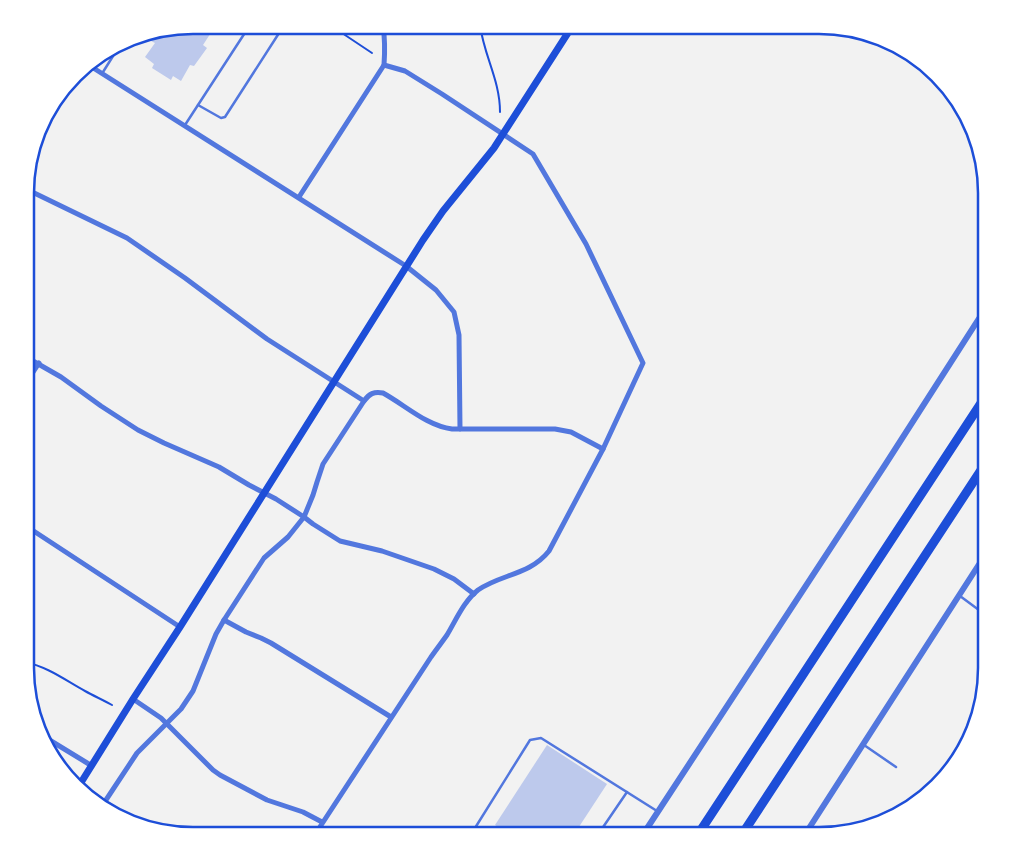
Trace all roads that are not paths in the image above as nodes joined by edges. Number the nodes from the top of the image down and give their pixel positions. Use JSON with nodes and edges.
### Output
{"nodes":[{"id":1,"x":244,"y":34,"type":"edge"},
{"id":2,"x":278,"y":34,"type":"edge"},
{"id":3,"x":385,"y":34,"type":"edge"},
{"id":4,"x":567,"y":34,"type":"edge"},
{"id":5,"x":111,"y":56,"type":"edge"},
{"id":6,"x":384,"y":65,"type":"junction"},
{"id":7,"x":94,"y":68,"type":"edge"},
{"id":8,"x":102,"y":74,"type":"junction"},
{"id":9,"x":198,"y":105,"type":"junction"},
{"id":10,"x":184,"y":126,"type":"junction"},
{"id":11,"x":504,"y":134,"type":"junction"},
{"id":12,"x":34,"y":194,"type":"edge"},
{"id":13,"x":299,"y":197,"type":"junction"},
{"id":14,"x":406,"y":266,"type":"junction"},
{"id":15,"x":978,"y":320,"type":"edge"},
{"id":16,"x":34,"y":361,"type":"edge"},
{"id":17,"x":39,"y":363,"type":"junction"},
{"id":18,"x":34,"y":371,"type":"edge"},
{"id":19,"x":334,"y":382,"type":"junction"},
{"id":20,"x":364,"y":401,"type":"junction"},
{"id":21,"x":978,"y":408,"type":"edge"},
{"id":22,"x":460,"y":429,"type":"junction"},
{"id":23,"x":603,"y":449,"type":"junction"},
{"id":24,"x":978,"y":475,"type":"edge"},
{"id":25,"x":265,"y":493,"type":"junction"},
{"id":26,"x":304,"y":517,"type":"junction"},
{"id":27,"x":34,"y":531,"type":"edge"},
{"id":28,"x":978,"y":566,"type":"edge"},
{"id":29,"x":474,"y":594,"type":"junction"},
{"id":30,"x":959,"y":595,"type":"junction"},
{"id":31,"x":978,"y":609,"type":"edge"},
{"id":32,"x":224,"y":620,"type":"junction"},
{"id":33,"x":180,"y":627,"type":"junction"},
{"id":34,"x":133,"y":699,"type":"junction"},
{"id":35,"x":391,"y":716,"type":"junction"},
{"id":36,"x":166,"y":723,"type":"junction"},
{"id":37,"x":52,"y":742,"type":"edge"},
{"id":38,"x":862,"y":744,"type":"junction"},
{"id":39,"x":92,"y":766,"type":"junction"},
{"id":40,"x":896,"y":767,"type":"dead end"},
{"id":41,"x":81,"y":782,"type":"edge"},
{"id":42,"x":627,"y":792,"type":"junction"},
{"id":43,"x":105,"y":802,"type":"edge"},
{"id":44,"x":658,"y":812,"type":"junction"},
{"id":45,"x":322,"y":822,"type":"junction"},
{"id":46,"x":319,"y":827,"type":"edge"},
{"id":47,"x":476,"y":827,"type":"edge"},
{"id":48,"x":603,"y":827,"type":"edge"},
{"id":49,"x":648,"y":827,"type":"edge"},
{"id":50,"x":703,"y":827,"type":"edge"},
{"id":51,"x":747,"y":827,"type":"edge"},
{"id":52,"x":810,"y":827,"type":"edge"}],
"edges":[{"from":1,"to":9,"type":"lane"},
{"from":2,"to":9,"type":"lane"},
{"from":3,"to":6,"type":"street"},
{"from":4,"to":11,"type":"main road"},
{"from":5,"to":8,"type":"lane"},
{"from":6,"to":11,"type":"street"},
{"from":6,"to":13,"type":"street"},
{"from":7,"to":8,"type":"street"},
{"from":8,"to":10,"type":"street"},
{"from":9,"to":10,"type":"lane"},
{"from":10,"to":13,"type":"street"},
{"from":11,"to":14,"type":"main road"},
{"from":11,"to":23,"type":"street"},
{"from":12,"to":19,"type":"street"},
{"from":13,"to":14,"type":"street"},
{"from":14,"to":19,"type":"main road"},
{"from":14,"to":22,"type":"street"},
{"from":15,"to":44,"type":"street"},
{"from":16,"to":17,"type":"street"},
{"from":17,"to":18,"type":"street"},
{"from":17,"to":25,"type":"street"},
{"from":19,"to":20,"type":"street"},
{"from":19,"to":25,"type":"main road"},
{"from":20,"to":22,"type":"street"},
{"from":20,"to":26,"type":"street"},
{"from":21,"to":50,"type":"highway"},
{"from":22,"to":23,"type":"street"},
{"from":23,"to":29,"type":"street"},
{"from":24,"to":51,"type":"highway"},
{"from":25,"to":26,"type":"street"},
{"from":25,"to":33,"type":"main road"},
{"from":26,"to":29,"type":"street"},
{"from":26,"to":32,"type":"street"},
{"from":27,"to":33,"type":"street"},
{"from":28,"to":30,"type":"street"},
{"from":29,"to":35,"type":"street"},
{"from":30,"to":31,"type":"lane"},
{"from":30,"to":38,"type":"street"},
{"from":32,"to":35,"type":"street"},
{"from":32,"to":36,"type":"street"},
{"from":33,"to":34,"type":"main road"},
{"from":34,"to":36,"type":"street"},
{"from":34,"to":39,"type":"main road"},
{"from":35,"to":45,"type":"street"},
{"from":36,"to":43,"type":"street"},
{"from":36,"to":45,"type":"street"},
{"from":37,"to":39,"type":"street"},
{"from":38,"to":40,"type":"lane"},
{"from":38,"to":52,"type":"street"},
{"from":39,"to":41,"type":"main road"},
{"from":42,"to":44,"type":"lane"},
{"from":42,"to":47,"type":"lane"},
{"from":42,"to":48,"type":"lane"},
{"from":44,"to":49,"type":"street"},
{"from":45,"to":46,"type":"street"}]}
